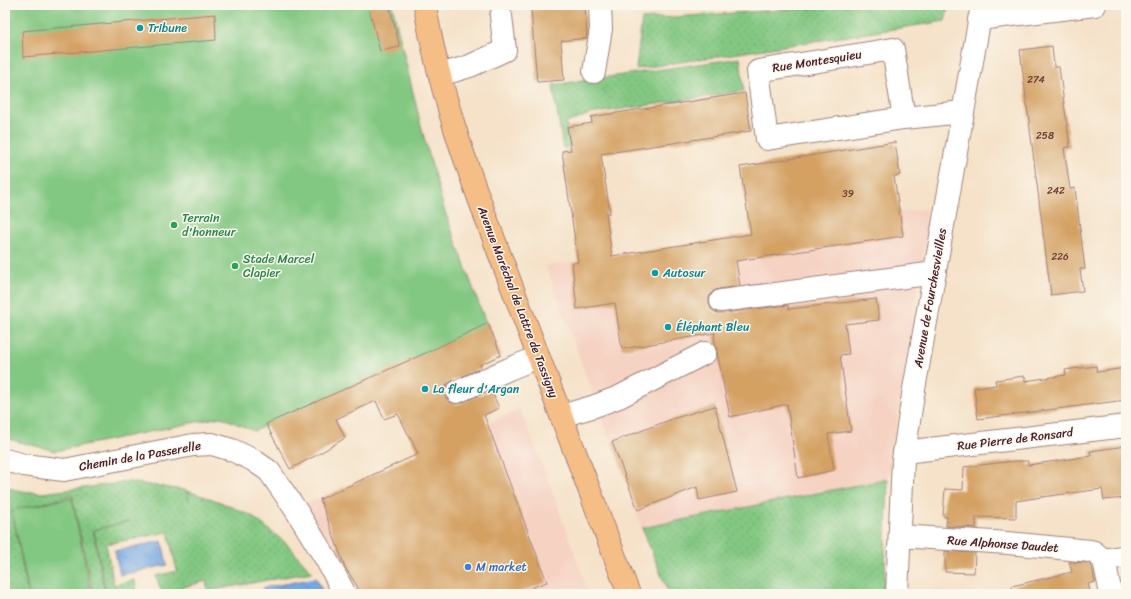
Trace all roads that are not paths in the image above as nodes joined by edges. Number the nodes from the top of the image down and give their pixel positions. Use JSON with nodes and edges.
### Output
{"nodes":[{"id":1,"x":424,"y":5,"type":"edge"},
{"id":2,"x":600,"y":5,"type":"edge"},
{"id":3,"x":1095,"y":5,"type":"edge"},
{"id":4,"x":980,"y":12,"type":"edge"},
{"id":5,"x":501,"y":16,"type":"dead end"},
{"id":6,"x":594,"y":72,"type":"dead end"},
{"id":7,"x":440,"y":75,"type":"junction"},
{"id":8,"x":963,"y":112,"type":"junction"},
{"id":9,"x":904,"y":118,"type":"junction"},
{"id":10,"x":934,"y":273,"type":"junction"},
{"id":11,"x":721,"y":301,"type":"dead end"},
{"id":12,"x":705,"y":353,"type":"dead end"},
{"id":13,"x":538,"y":357,"type":"junction"},
{"id":14,"x":457,"y":392,"type":"dead end"},
{"id":15,"x":560,"y":416,"type":"junction"},
{"id":16,"x":1126,"y":426,"type":"edge"},
{"id":17,"x":904,"y":452,"type":"junction"},
{"id":18,"x":5,"y":460,"type":"edge"},
{"id":19,"x":900,"y":536,"type":"junction"},
{"id":20,"x":1097,"y":555,"type":"junction"},
{"id":21,"x":1126,"y":556,"type":"edge"},
{"id":22,"x":345,"y":594,"type":"edge"},
{"id":23,"x":629,"y":594,"type":"edge"},
{"id":24,"x":897,"y":594,"type":"edge"},
{"id":25,"x":1111,"y":594,"type":"edge"}],
"edges":[{"from":1,"to":7,"type":"main road","name":"Avenue Maréchal de Lattre de Tassigny"},
{"from":2,"to":6,"type":"street"},
{"from":3,"to":4,"type":"street"},
{"from":4,"to":8,"type":"street","name":"Avenue de Fourchesvieilles"},
{"from":5,"to":7,"type":"street"},
{"from":7,"to":13,"type":"main road","name":"Avenue Maréchal de Lattre de Tassigny"},
{"from":8,"to":9,"type":"street","name":"Rue Montesquieu"},
{"from":8,"to":10,"type":"street","name":"Avenue de Fourchesvieilles"},
{"from":9,"to":9,"type":"street","name":"Rue Montesquieu"},
{"from":10,"to":11,"type":"street"},
{"from":10,"to":17,"type":"street","name":"Avenue de Fourchesvieilles"},
{"from":12,"to":15,"type":"street"},
{"from":13,"to":14,"type":"street"},
{"from":13,"to":15,"type":"main road","name":"Avenue Maréchal de Lattre de Tassigny"},
{"from":15,"to":23,"type":"main road","name":"Avenue Maréchal de Lattre de Tassigny"},
{"from":16,"to":17,"type":"street","name":"Rue Pierre de Ronsard"},
{"from":17,"to":19,"type":"street","name":"Avenue de Fourchesvieilles"},
{"from":18,"to":22,"type":"street","name":"Chemin de la Passerelle"},
{"from":19,"to":20,"type":"street","name":"Rue Alphonse Daudet"},
{"from":19,"to":24,"type":"street","name":"Avenue de Fourchesvieilles"},
{"from":20,"to":21,"type":"street","name":"Rue Alphonse Daudet"},
{"from":20,"to":25,"type":"street"}]}
